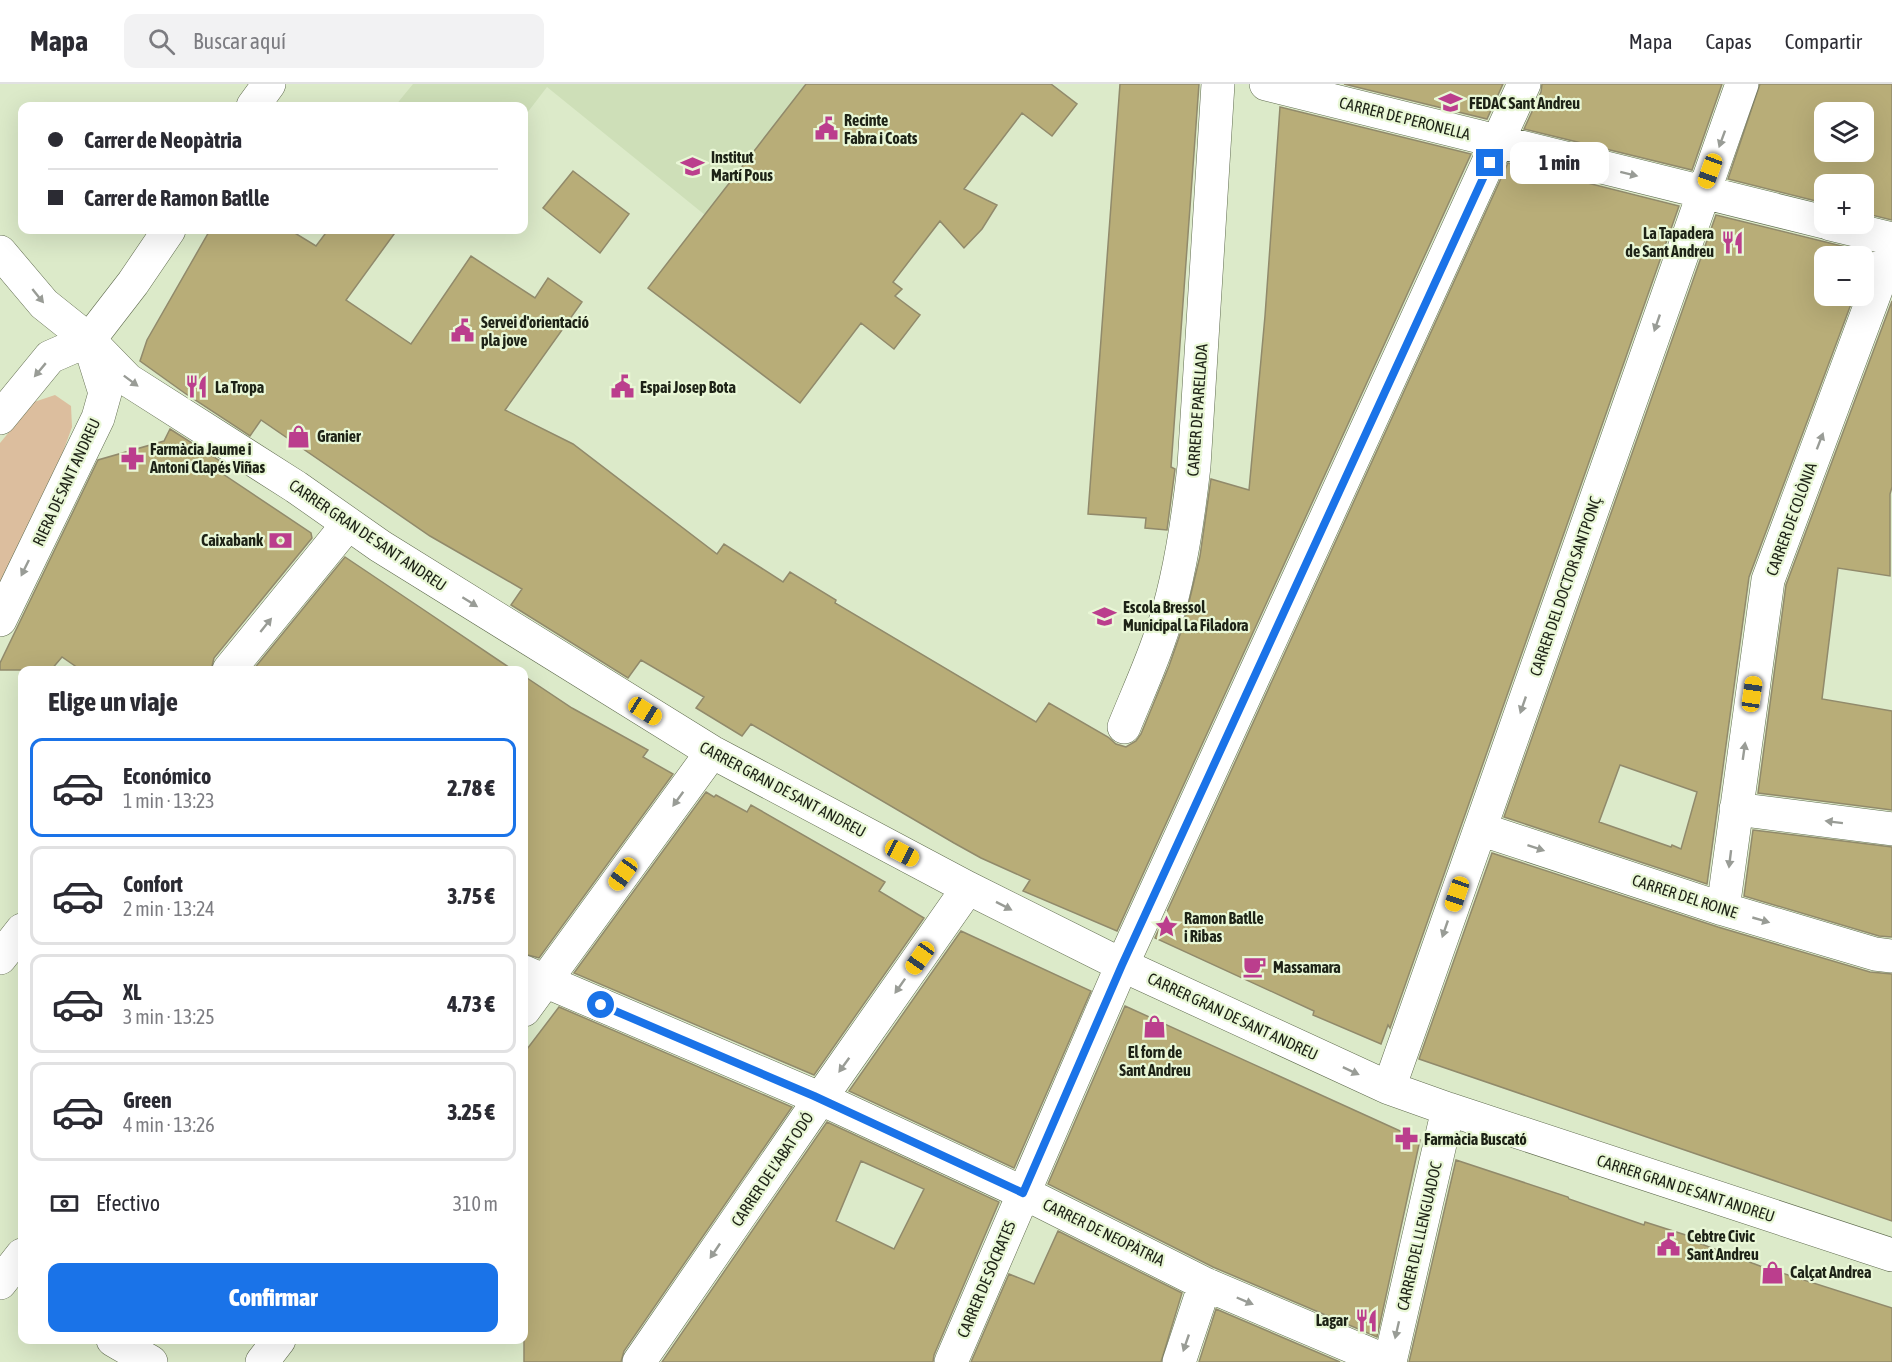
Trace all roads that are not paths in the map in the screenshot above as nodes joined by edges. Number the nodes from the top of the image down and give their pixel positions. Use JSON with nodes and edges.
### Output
{"nodes":[{"id":1,"x":269,"y":84,"type":"edge"},
{"id":2,"x":1218,"y":84,"type":"edge"},
{"id":3,"x":1266,"y":84,"type":"edge"},
{"id":4,"x":1524,"y":84,"type":"edge"},
{"id":5,"x":1742,"y":84,"type":"edge"},
{"id":6,"x":257,"y":102,"type":"edge"},
{"id":7,"x":1500,"y":141,"type":"junction"},
{"id":8,"x":1702,"y":192,"type":"junction"},
{"id":9,"x":1814,"y":220,"type":"edge"},
{"id":10,"x":166,"y":234,"type":"edge"},
{"id":11,"x":1871,"y":234,"type":"edge"},
{"id":12,"x":1892,"y":239,"type":"edge"},
{"id":13,"x":1892,"y":247,"type":"edge"},
{"id":14,"x":0,"y":252,"type":"edge"},
{"id":15,"x":89,"y":340,"type":"junction"},
{"id":16,"x":0,"y":418,"type":"edge"},
{"id":17,"x":348,"y":524,"type":"junction"},
{"id":18,"x":0,"y":620,"type":"edge"},
{"id":19,"x":232,"y":666,"type":"edge"},
{"id":20,"x":1124,"y":727,"type":"dead end"},
{"id":21,"x":712,"y":752,"type":"junction"},
{"id":22,"x":1736,"y":809,"type":"junction"},
{"id":23,"x":1480,"y":829,"type":"junction"},
{"id":24,"x":1892,"y":829,"type":"edge"},
{"id":25,"x":968,"y":888,"type":"junction"},
{"id":26,"x":1724,"y":909,"type":"junction"},
{"id":27,"x":18,"y":935,"type":"edge"},
{"id":28,"x":1892,"y":956,"type":"edge"},
{"id":29,"x":0,"y":958,"type":"edge"},
{"id":30,"x":1122,"y":965,"type":"junction"},
{"id":31,"x":534,"y":976,"type":"edge"},
{"id":32,"x":528,"y":996,"type":"edge"},
{"id":33,"x":1389,"y":1088,"type":"junction"},
{"id":34,"x":820,"y":1099,"type":"junction"},
{"id":35,"x":1448,"y":1109,"type":"junction"},
{"id":36,"x":1023,"y":1193,"type":"junction"},
{"id":37,"x":1892,"y":1255,"type":"edge"},
{"id":38,"x":1205,"y":1284,"type":"junction"},
{"id":39,"x":120,"y":1344,"type":"edge"},
{"id":40,"x":276,"y":1344,"type":"edge"},
{"id":41,"x":151,"y":1362,"type":"edge"},
{"id":42,"x":262,"y":1362,"type":"edge"},
{"id":43,"x":639,"y":1362,"type":"edge"},
{"id":44,"x":951,"y":1362,"type":"edge"},
{"id":45,"x":1179,"y":1362,"type":"edge"},
{"id":46,"x":1389,"y":1362,"type":"edge"}],
"edges":[{"from":1,"to":6,"type":"street"},
{"from":2,"to":20,"type":"street","name":"CARRER DE PARELLADA"},
{"from":3,"to":7,"type":"street","name":"CARRER DE PERONELLA"},
{"from":4,"to":7,"type":"street","name":"CARRER DE SÒCRATES"},
{"from":5,"to":8,"type":"street","name":"CARRER DEL DOCTOR SANTPONÇ","one_way":true},
{"from":7,"to":8,"type":"street","name":"CARRER DE PERONELLA","one_way":true},
{"from":7,"to":30,"type":"street","name":"CARRER DE SÒCRATES"},
{"from":8,"to":9,"type":"street","name":"CARRER DE PERONELLA"},
{"from":8,"to":23,"type":"street","name":"CARRER DEL DOCTOR SANTPONÇ","one_way":true},
{"from":10,"to":15,"type":"street"},
{"from":11,"to":12,"type":"street"},
{"from":22,"to":13,"type":"street","name":"CARRER DE COLÒNIA","one_way":true},
{"from":14,"to":15,"type":"street","name":"CARRER GRAN DE SANT ANDREU","one_way":true},
{"from":15,"to":16,"type":"street","one_way":true},
{"from":15,"to":17,"type":"street","name":"CARRER GRAN DE SANT ANDREU","one_way":true},
{"from":15,"to":18,"type":"street","name":"RIERA DE SANT ANDREU","one_way":true},
{"from":19,"to":17,"type":"street","one_way":true},
{"from":17,"to":21,"type":"street","name":"CARRER GRAN DE SANT ANDREU","one_way":true},
{"from":21,"to":25,"type":"street","name":"CARRER GRAN DE SANT ANDREU"},
{"from":21,"to":31,"type":"street","one_way":true},
{"from":24,"to":22,"type":"street","one_way":true},
{"from":22,"to":26,"type":"street","name":"CARRER DE COLÒNIA","one_way":true},
{"from":23,"to":26,"type":"street","name":"CARRER DEL ROINE","one_way":true},
{"from":23,"to":33,"type":"street","name":"CARRER DEL DOCTOR SANTPONÇ","one_way":true},
{"from":25,"to":30,"type":"street","name":"CARRER GRAN DE SANT ANDREU","one_way":true},
{"from":25,"to":34,"type":"street","name":"CARRER DE L'ABAT ODÓ","one_way":true},
{"from":26,"to":28,"type":"street","name":"CARRER DEL ROINE","one_way":true},
{"from":27,"to":29,"type":"street"},
{"from":30,"to":33,"type":"street","name":"CARRER GRAN DE SANT ANDREU","one_way":true},
{"from":30,"to":36,"type":"street","name":"CARRER DE SÒCRATES"},
{"from":31,"to":32,"type":"street"},
{"from":31,"to":34,"type":"street","name":"CARRER DE NEOPÀTRIA"},
{"from":33,"to":35,"type":"street","name":"CARRER GRAN DE SANT ANDREU"},
{"from":34,"to":36,"type":"street","name":"CARRER DE NEOPÀTRIA"},
{"from":34,"to":43,"type":"street","name":"CARRER DE L'ABAT ODÓ","one_way":true},
{"from":35,"to":37,"type":"street","name":"CARRER GRAN DE SANT ANDREU"},
{"from":35,"to":46,"type":"street","name":"CARRER DEL LLENGUADOC","one_way":true},
{"from":36,"to":38,"type":"street","name":"CARRER DE NEOPÀTRIA"},
{"from":36,"to":44,"type":"street","name":"CARRER DE SÒCRATES"},
{"from":38,"to":45,"type":"street","one_way":true},
{"from":38,"to":46,"type":"street","name":"CARRER DE NEOPÀTRIA","one_way":true},
{"from":39,"to":41,"type":"street"},
{"from":40,"to":42,"type":"street"}]}
